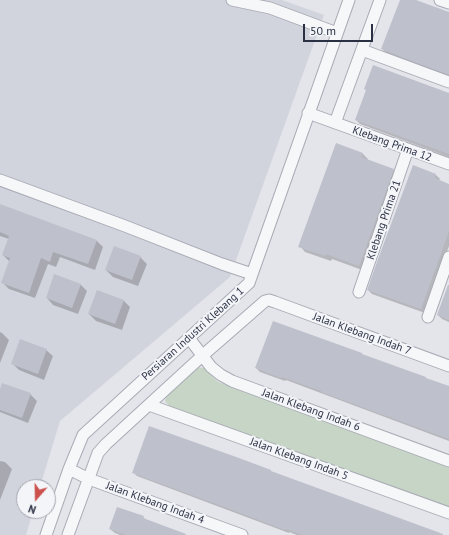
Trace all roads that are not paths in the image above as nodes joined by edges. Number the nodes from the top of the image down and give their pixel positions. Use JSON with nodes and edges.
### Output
{"nodes":[{"id":1,"x":232,"y":0,"type":"edge"},
{"id":2,"x":349,"y":0,"type":"edge"},
{"id":3,"x":380,"y":0,"type":"edge"},
{"id":4,"x":440,"y":0,"type":"edge"},
{"id":5,"x":449,"y":3,"type":"edge"},
{"id":6,"x":337,"y":33,"type":"junction"},
{"id":7,"x":362,"y":50,"type":"junction"},
{"id":8,"x":449,"y":82,"type":"edge"},
{"id":9,"x":308,"y":113,"type":"junction"},
{"id":10,"x":335,"y":123,"type":"junction"},
{"id":11,"x":408,"y":149,"type":"junction"},
{"id":12,"x":449,"y":164,"type":"edge"},
{"id":13,"x":0,"y":180,"type":"edge"},
{"id":14,"x":449,"y":257,"type":"edge"},
{"id":15,"x":252,"y":274,"type":"junction"},
{"id":16,"x":359,"y":292,"type":"dead end"},
{"id":17,"x":428,"y":317,"type":"dead end"},
{"id":18,"x":189,"y":338,"type":"junction"},
{"id":19,"x":202,"y":356,"type":"junction"},
{"id":20,"x":449,"y":366,"type":"edge"},
{"id":21,"x":149,"y":405,"type":"junction"},
{"id":22,"x":449,"y":461,"type":"edge"},
{"id":23,"x":69,"y":469,"type":"junction"},
{"id":24,"x":89,"y":479,"type":"junction"},
{"id":25,"x":449,"y":513,"type":"edge"},
{"id":26,"x":46,"y":535,"type":"edge"},
{"id":27,"x":68,"y":535,"type":"edge"},
{"id":28,"x":242,"y":535,"type":"edge"}],
"edges":[{"from":1,"to":6,"type":"street"},
{"from":2,"to":6,"type":"street","name":"Persiaran Industri Klebang 1"},
{"from":3,"to":7,"type":"street"},
{"from":4,"to":5,"type":"street"},
{"from":6,"to":9,"type":"street","name":"Persiaran Industri Klebang 1"},
{"from":7,"to":8,"type":"street"},
{"from":7,"to":10,"type":"street"},
{"from":9,"to":10,"type":"street","name":"Klebang Prima 12"},
{"from":9,"to":15,"type":"street","name":"Persiaran Industri Klebang 1"},
{"from":10,"to":11,"type":"street","name":"Klebang Prima 12"},
{"from":11,"to":12,"type":"street","name":"Klebang Prima 12"},
{"from":11,"to":16,"type":"street","name":"Klebang Prima 21"},
{"from":13,"to":15,"type":"street"},
{"from":14,"to":17,"type":"street"},
{"from":15,"to":18,"type":"street","name":"Persiaran Industri Klebang 1"},
{"from":18,"to":19,"type":"street","name":"Jalan Klebang Indah 6"},
{"from":18,"to":23,"type":"street","name":"Persiaran Industri Klebang 1"},
{"from":19,"to":20,"type":"street","name":"Jalan Klebang Indah 7"},
{"from":19,"to":21,"type":"street"},
{"from":19,"to":22,"type":"street","name":"Jalan Klebang Indah 6"},
{"from":21,"to":24,"type":"street"},
{"from":21,"to":25,"type":"street","name":"Jalan Klebang Indah 5"},
{"from":23,"to":24,"type":"street","name":"Jalan Klebang Indah 4"},
{"from":23,"to":26,"type":"street","name":"Persiaran Industri Klebang 1"},
{"from":24,"to":27,"type":"street"},
{"from":24,"to":28,"type":"street","name":"Jalan Klebang Indah 4"}]}
